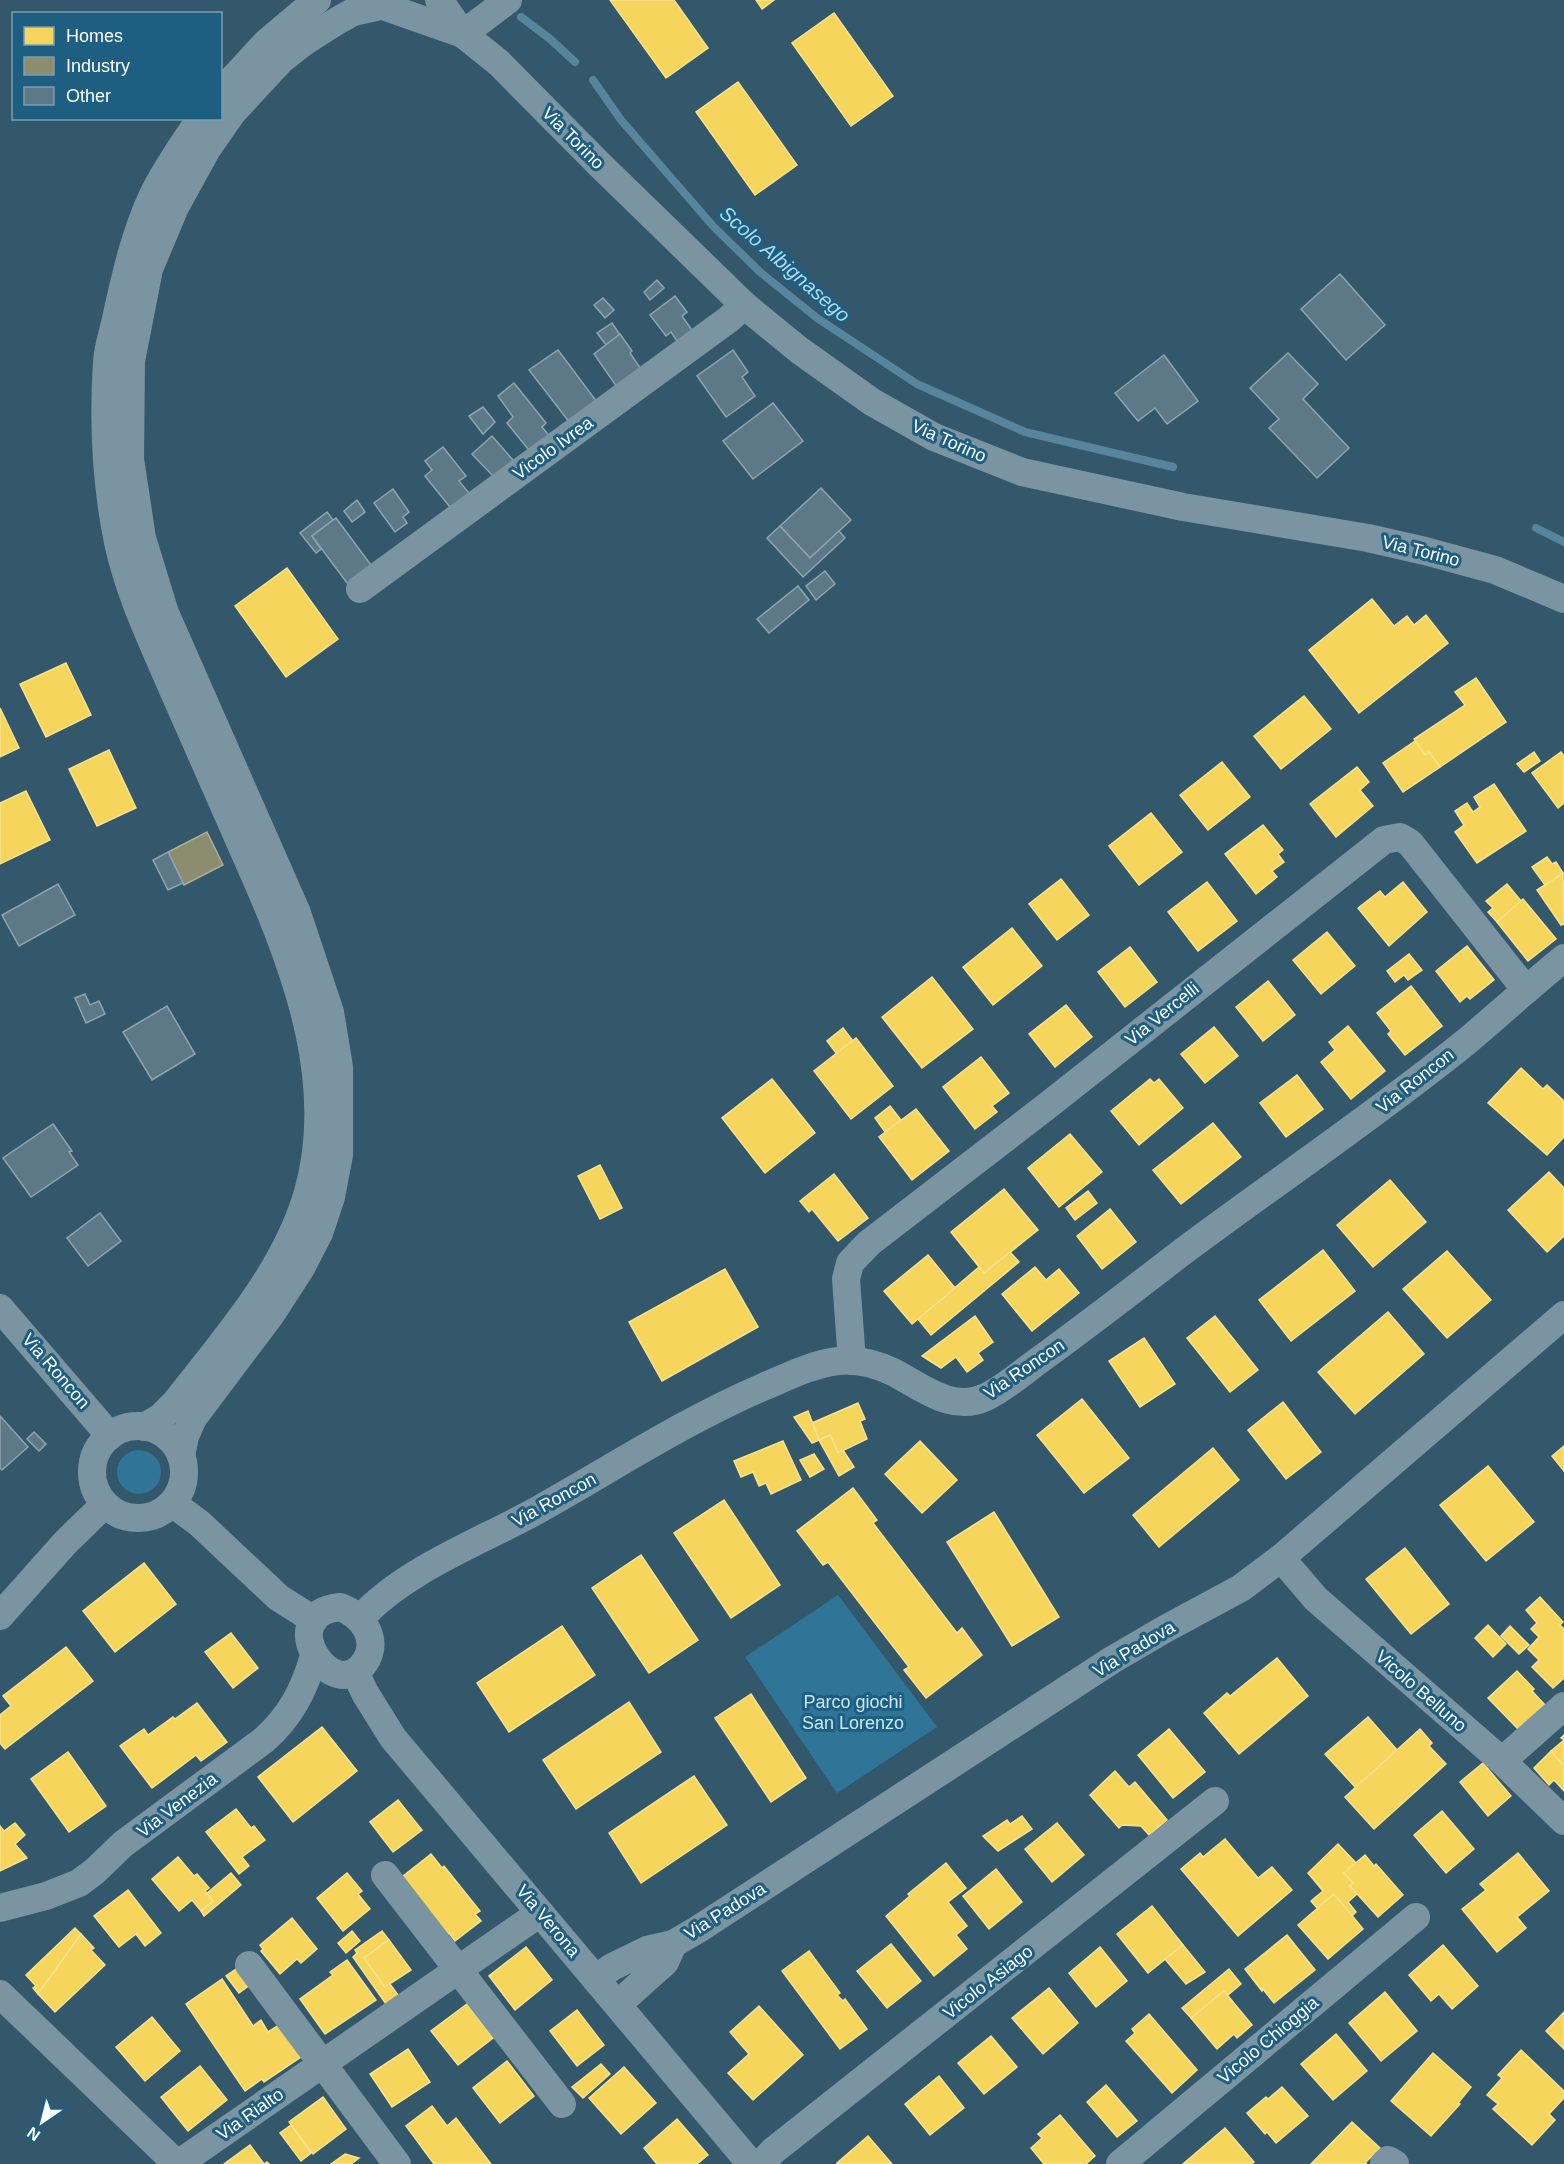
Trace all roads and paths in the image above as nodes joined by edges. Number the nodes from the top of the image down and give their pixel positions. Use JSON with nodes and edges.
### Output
{"nodes":[{"id":1,"x":317,"y":0,"type":"edge"},
{"id":2,"x":439,"y":0,"type":"edge"},
{"id":3,"x":508,"y":0,"type":"edge"},
{"id":4,"x":381,"y":3,"type":"edge"},
{"id":5,"x":463,"y":34,"type":"junction"},
{"id":6,"x":222,"y":91,"type":"edge"},
{"id":7,"x":200,"y":120,"type":"edge"},
{"id":8,"x":744,"y":305,"type":"junction"},
{"id":9,"x":360,"y":589,"type":"dead end"},
{"id":10,"x":1564,"y":599,"type":"edge"},
{"id":11,"x":1564,"y":958,"type":"edge"},
{"id":12,"x":1526,"y":990,"type":"junction"},
{"id":13,"x":0,"y":1308,"type":"edge"},
{"id":14,"x":1564,"y":1315,"type":"edge"},
{"id":15,"x":852,"y":1361,"type":"junction"},
{"id":16,"x":144,"y":1427,"type":"junction"},
{"id":17,"x":110,"y":1436,"type":"junction"},
{"id":18,"x":181,"y":1456,"type":"junction"},
{"id":19,"x":172,"y":1503,"type":"junction"},
{"id":20,"x":105,"y":1504,"type":"junction"},
{"id":21,"x":1281,"y":1558,"type":"junction"},
{"id":22,"x":0,"y":1616,"type":"edge"},
{"id":23,"x":360,"y":1619,"type":"junction"},
{"id":24,"x":314,"y":1620,"type":"junction"},
{"id":25,"x":314,"y":1656,"type":"junction"},
{"id":26,"x":355,"y":1672,"type":"junction"},
{"id":27,"x":1564,"y":1706,"type":"edge"},
{"id":28,"x":1502,"y":1761,"type":"junction"},
{"id":29,"x":1215,"y":1801,"type":"dead end"},
{"id":30,"x":1564,"y":1821,"type":"edge"},
{"id":31,"x":385,"y":1875,"type":"dead end"},
{"id":32,"x":0,"y":1908,"type":"edge"},
{"id":33,"x":540,"y":1913,"type":"junction"},
{"id":34,"x":1416,"y":1917,"type":"dead end"},
{"id":35,"x":673,"y":1944,"type":"junction"},
{"id":36,"x":249,"y":1965,"type":"dead end"},
{"id":37,"x":458,"y":1970,"type":"junction"},
{"id":38,"x":596,"y":1978,"type":"junction"},
{"id":39,"x":0,"y":1994,"type":"edge"},
{"id":40,"x":618,"y":2004,"type":"junction"},
{"id":41,"x":322,"y":2064,"type":"junction"},
{"id":42,"x":562,"y":2104,"type":"dead end"},
{"id":43,"x":177,"y":2164,"type":"edge"},
{"id":44,"x":397,"y":2164,"type":"edge"},
{"id":45,"x":751,"y":2164,"type":"edge"},
{"id":46,"x":761,"y":2164,"type":"edge"},
{"id":47,"x":1120,"y":2164,"type":"edge"},
{"id":48,"x":1384,"y":2164,"type":"edge"},
{"id":49,"x":1395,"y":2164,"type":"edge"}],
"edges":[{"from":1,"to":6,"type":"street"},
{"from":2,"to":5,"type":"street","name":"Via Torino"},
{"from":3,"to":5,"type":"street"},
{"from":4,"to":5,"type":"street","name":"Via Torino"},
{"from":4,"to":18,"type":"street"},
{"from":5,"to":8,"type":"street","name":"Via Torino"},
{"from":7,"to":16,"type":"street"},
{"from":8,"to":9,"type":"street","name":"Vicolo Ivrea"},
{"from":8,"to":10,"type":"street","name":"Via Torino"},
{"from":11,"to":12,"type":"street","name":"Via Roncon"},
{"from":12,"to":15,"type":"street","name":"Via Roncon"},
{"from":12,"to":15,"type":"street","name":"Via Vercelli"},
{"from":13,"to":17,"type":"street","name":"Via Roncon"},
{"from":14,"to":21,"type":"street","name":"Via Padova"},
{"from":15,"to":23,"type":"street","name":"Via Roncon"},
{"from":16,"to":17,"type":"street"},
{"from":16,"to":18,"type":"street"},
{"from":17,"to":20,"type":"street"},
{"from":18,"to":19,"type":"street"},
{"from":19,"to":20,"type":"street"},
{"from":19,"to":24,"type":"street"},
{"from":20,"to":22,"type":"street"},
{"from":21,"to":28,"type":"street","name":"Vicolo Belluno"},
{"from":21,"to":35,"type":"street","name":"Via Padova"},
{"from":23,"to":24,"type":"street"},
{"from":23,"to":26,"type":"street"},
{"from":24,"to":25,"type":"street"},
{"from":25,"to":26,"type":"street"},
{"from":25,"to":32,"type":"street","name":"Via Venezia"},
{"from":26,"to":33,"type":"street","name":"Via Verona"},
{"from":27,"to":28,"type":"street"},
{"from":28,"to":30,"type":"street","name":"Vicolo Belluno"},
{"from":29,"to":46,"type":"street","name":"Vicolo Asiago"},
{"from":31,"to":37,"type":"street"},
{"from":33,"to":37,"type":"street","name":"Via Rialto"},
{"from":33,"to":38,"type":"street","name":"Via Verona"},
{"from":34,"to":47,"type":"street","name":"Vicolo Chioggia"},
{"from":35,"to":38,"type":"street","name":"Via Padova"},
{"from":35,"to":40,"type":"street","name":"Via Padova"},
{"from":36,"to":41,"type":"street"},
{"from":37,"to":41,"type":"street","name":"Via Rialto"},
{"from":37,"to":42,"type":"street"},
{"from":38,"to":40,"type":"street","name":"Via Verona"},
{"from":39,"to":43,"type":"street"},
{"from":40,"to":45,"type":"street","name":"Via Verona"},
{"from":41,"to":43,"type":"street","name":"Via Rialto"},
{"from":41,"to":44,"type":"street"},
{"from":48,"to":49,"type":"street"}]}
